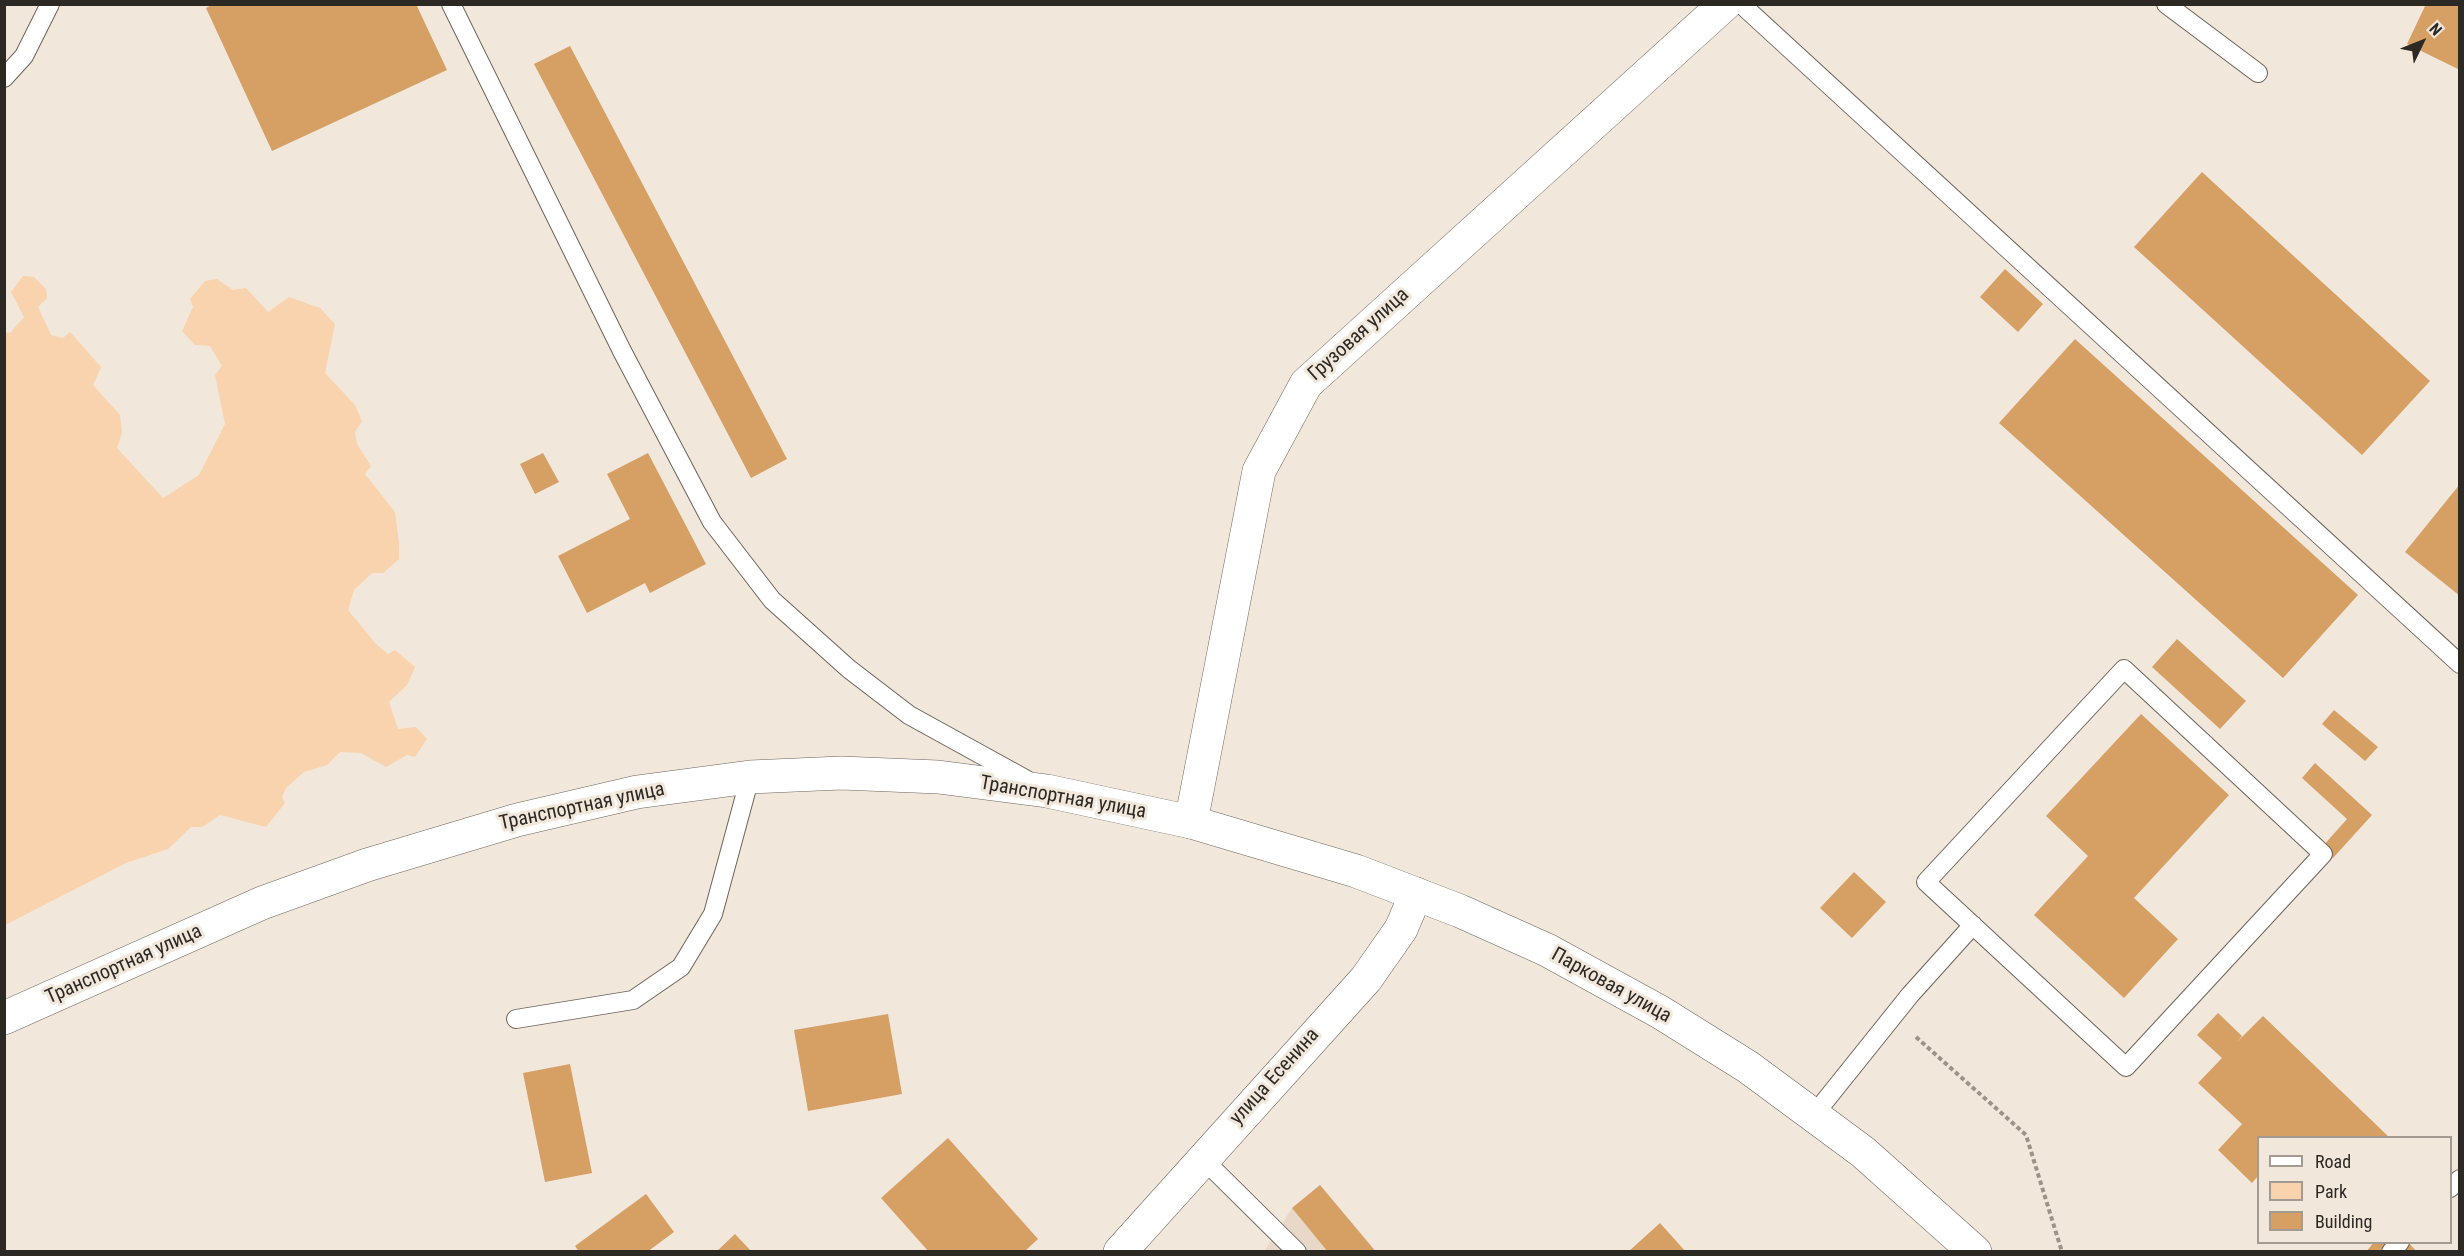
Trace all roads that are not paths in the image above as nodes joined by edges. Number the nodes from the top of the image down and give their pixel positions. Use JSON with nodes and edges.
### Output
{"nodes":[{"id":1,"x":50,"y":4,"type":"edge"},
{"id":2,"x":451,"y":4,"type":"edge"},
{"id":3,"x":1725,"y":4,"type":"edge"},
{"id":4,"x":1741,"y":4,"type":"edge"},
{"id":5,"x":2166,"y":4,"type":"edge"},
{"id":6,"x":2258,"y":73,"type":"dead end"},
{"id":7,"x":4,"y":78,"type":"edge"},
{"id":8,"x":2460,"y":664,"type":"edge"},
{"id":9,"x":750,"y":777,"type":"junction"},
{"id":10,"x":1047,"y":791,"type":"junction"},
{"id":11,"x":1191,"y":822,"type":"junction"},
{"id":12,"x":1416,"y":894,"type":"junction"},
{"id":13,"x":1973,"y":925,"type":"junction"},
{"id":14,"x":4,"y":1018,"type":"edge"},
{"id":15,"x":516,"y":1019,"type":"dead end"},
{"id":16,"x":1814,"y":1116,"type":"junction"},
{"id":17,"x":1202,"y":1158,"type":"junction"},
{"id":18,"x":1120,"y":1251,"type":"edge"},
{"id":19,"x":1297,"y":1251,"type":"edge"},
{"id":20,"x":1975,"y":1251,"type":"edge"}],
"edges":[{"from":1,"to":7,"type":"lane"},
{"from":2,"to":10,"type":"lane"},
{"from":3,"to":11,"type":"street","name":"Грузовая улица"},
{"from":4,"to":8,"type":"lane"},
{"from":5,"to":6,"type":"lane"},
{"from":9,"to":10,"type":"street","name":"Транспортная улица"},
{"from":9,"to":14,"type":"street","name":"Транспортная улица"},
{"from":9,"to":15,"type":"lane"},
{"from":10,"to":11,"type":"street","name":"Транспортная улица"},
{"from":11,"to":12,"type":"street","name":"Парковая улица"},
{"from":12,"to":16,"type":"street","name":"Парковая улица"},
{"from":12,"to":17,"type":"street","name":"улица Есенина"},
{"from":13,"to":13,"type":"lane"},
{"from":13,"to":16,"type":"lane"},
{"from":16,"to":20,"type":"street","name":"Парковая улица"},
{"from":17,"to":18,"type":"street","name":"улица Есенина"},
{"from":17,"to":19,"type":"lane"}]}
